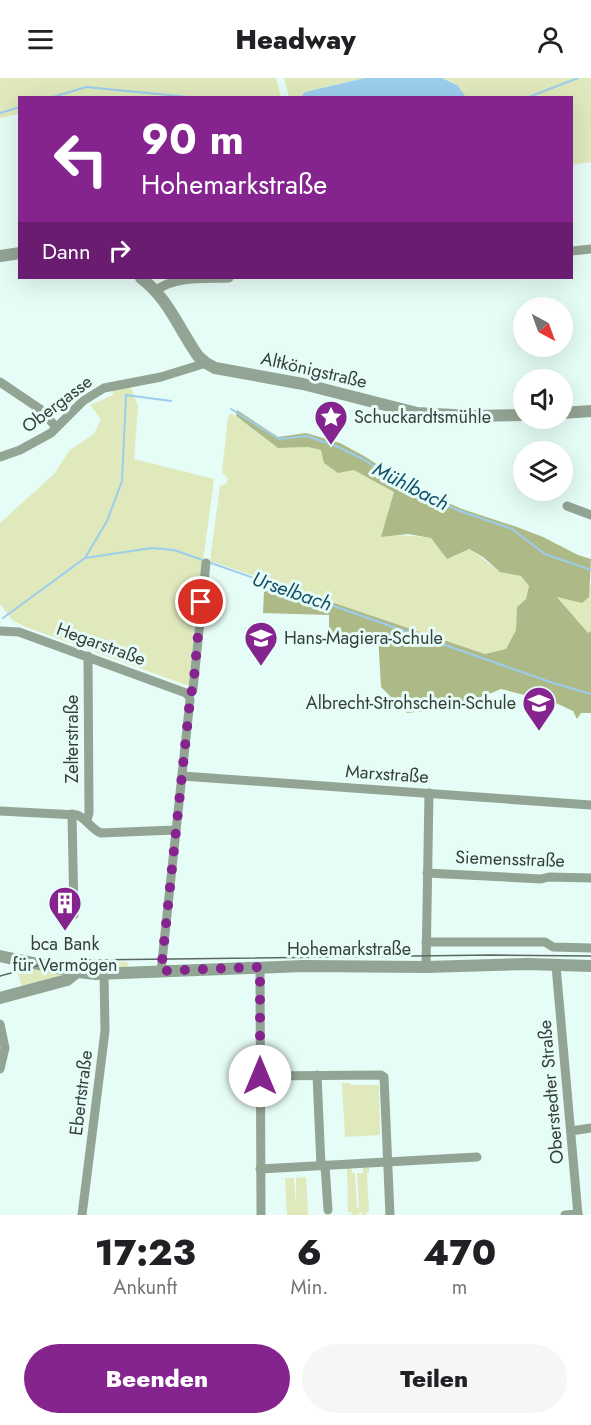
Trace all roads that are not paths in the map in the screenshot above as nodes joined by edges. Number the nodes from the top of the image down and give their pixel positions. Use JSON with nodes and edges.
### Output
{"nodes":[{"id":1,"x":591,"y":249,"type":"edge"},
{"id":2,"x":573,"y":251,"type":"edge"},
{"id":3,"x":18,"y":253,"type":"edge"},
{"id":4,"x":0,"y":256,"type":"edge"},
{"id":5,"x":142,"y":279,"type":"edge"},
{"id":6,"x":216,"y":279,"type":"edge"},
{"id":7,"x":157,"y":290,"type":"junction"},
{"id":8,"x":206,"y":363,"type":"junction"},
{"id":9,"x":0,"y":382,"type":"edge"},
{"id":10,"x":591,"y":411,"type":"edge"},
{"id":11,"x":573,"y":412,"type":"edge"},
{"id":12,"x":513,"y":415,"type":"edge"},
{"id":13,"x":56,"y":427,"type":"junction"},
{"id":14,"x":0,"y":456,"type":"edge"},
{"id":15,"x":567,"y":506,"type":"dead end"},
{"id":16,"x":591,"y":515,"type":"edge"},
{"id":17,"x":206,"y":563,"type":"dead end"},
{"id":18,"x":0,"y":631,"type":"edge"},
{"id":19,"x":88,"y":656,"type":"junction"},
{"id":20,"x":189,"y":696,"type":"junction"},
{"id":21,"x":182,"y":776,"type":"junction"},
{"id":22,"x":429,"y":793,"type":"junction"},
{"id":23,"x":591,"y":805,"type":"edge"},
{"id":24,"x":0,"y":811,"type":"edge"},
{"id":25,"x":72,"y":814,"type":"junction"},
{"id":26,"x":87,"y":820,"type":"junction"},
{"id":27,"x":176,"y":830,"type":"junction"},
{"id":28,"x":427,"y":873,"type":"junction"},
{"id":29,"x":591,"y":878,"type":"edge"},
{"id":30,"x":74,"y":915,"type":"dead end"},
{"id":31,"x":426,"y":942,"type":"junction"},
{"id":32,"x":591,"y":948,"type":"edge"},
{"id":33,"x":0,"y":956,"type":"edge"},
{"id":34,"x":556,"y":966,"type":"junction"},
{"id":35,"x":591,"y":966,"type":"edge"},
{"id":36,"x":260,"y":967,"type":"junction"},
{"id":37,"x":426,"y":967,"type":"junction"},
{"id":38,"x":161,"y":971,"type":"junction"},
{"id":39,"x":77,"y":972,"type":"junction"},
{"id":40,"x":104,"y":974,"type":"junction"},
{"id":41,"x":0,"y":998,"type":"edge"},
{"id":42,"x":0,"y":1024,"type":"edge"},
{"id":43,"x":0,"y":1069,"type":"edge"},
{"id":44,"x":317,"y":1075,"type":"junction"},
{"id":45,"x":260,"y":1076,"type":"junction"},
{"id":46,"x":591,"y":1128,"type":"edge"},
{"id":47,"x":571,"y":1131,"type":"junction"},
{"id":48,"x":477,"y":1157,"type":"dead end"},
{"id":49,"x":388,"y":1162,"type":"junction"},
{"id":50,"x":323,"y":1165,"type":"junction"},
{"id":51,"x":261,"y":1169,"type":"junction"},
{"id":52,"x":328,"y":1210,"type":"dead end"},
{"id":53,"x":81,"y":1215,"type":"edge"},
{"id":54,"x":261,"y":1215,"type":"edge"},
{"id":55,"x":390,"y":1215,"type":"edge"},
{"id":56,"x":565,"y":1215,"type":"edge"},
{"id":57,"x":578,"y":1215,"type":"edge"}],
"edges":[{"from":1,"to":2,"type":"street"},
{"from":3,"to":4,"type":"street"},
{"from":5,"to":7,"type":"street"},
{"from":6,"to":7,"type":"street"},
{"from":7,"to":8,"type":"street"},
{"from":8,"to":12,"type":"street","name":"Altkönigstraße"},
{"from":8,"to":13,"type":"street","name":"Obergasse"},
{"from":9,"to":13,"type":"street"},
{"from":10,"to":11,"type":"street"},
{"from":13,"to":14,"type":"street","name":"Obergasse"},
{"from":15,"to":16,"type":"street"},
{"from":17,"to":20,"type":"street"},
{"from":18,"to":19,"type":"street","name":"Hegarstraße"},
{"from":19,"to":20,"type":"street","name":"Hegarstraße"},
{"from":19,"to":26,"type":"street","name":"Zelterstraße"},
{"from":20,"to":21,"type":"street"},
{"from":21,"to":22,"type":"street","name":"Marxstraße"},
{"from":21,"to":27,"type":"street"},
{"from":22,"to":23,"type":"street","name":"Marxstraße"},
{"from":22,"to":28,"type":"street"},
{"from":24,"to":25,"type":"street"},
{"from":25,"to":26,"type":"street"},
{"from":25,"to":30,"type":"street"},
{"from":26,"to":27,"type":"street"},
{"from":27,"to":38,"type":"street"},
{"from":28,"to":29,"type":"street","name":"Siemensstraße"},
{"from":28,"to":31,"type":"street"},
{"from":31,"to":32,"type":"street","name":"Hohemarkstraße"},
{"from":31,"to":37,"type":"street"},
{"from":33,"to":39,"type":"street","name":"Hohemarkstraße"},
{"from":34,"to":35,"type":"street","name":"Hohemarkstraße"},
{"from":34,"to":37,"type":"street","name":"Hohemarkstraße"},
{"from":34,"to":47,"type":"street","name":"Oberstedter Straße"},
{"from":36,"to":37,"type":"street","name":"Hohemarkstraße"},
{"from":36,"to":38,"type":"street","name":"Hohemarkstraße"},
{"from":36,"to":45,"type":"street"},
{"from":38,"to":40,"type":"street","name":"Hohemarkstraße"},
{"from":39,"to":40,"type":"street","name":"Hohemarkstraße"},
{"from":39,"to":41,"type":"street"},
{"from":40,"to":53,"type":"street","name":"Ebertstraße"},
{"from":42,"to":43,"type":"street"},
{"from":44,"to":45,"type":"street"},
{"from":44,"to":49,"type":"street"},
{"from":44,"to":50,"type":"street"},
{"from":45,"to":51,"type":"street"},
{"from":46,"to":47,"type":"street"},
{"from":47,"to":57,"type":"street","name":"Oberstedter Straße"},
{"from":48,"to":49,"type":"street"},
{"from":49,"to":50,"type":"street"},
{"from":49,"to":55,"type":"street"},
{"from":50,"to":51,"type":"street"},
{"from":50,"to":52,"type":"street"},
{"from":51,"to":54,"type":"street"},
{"from":56,"to":57,"type":"street"}]}
